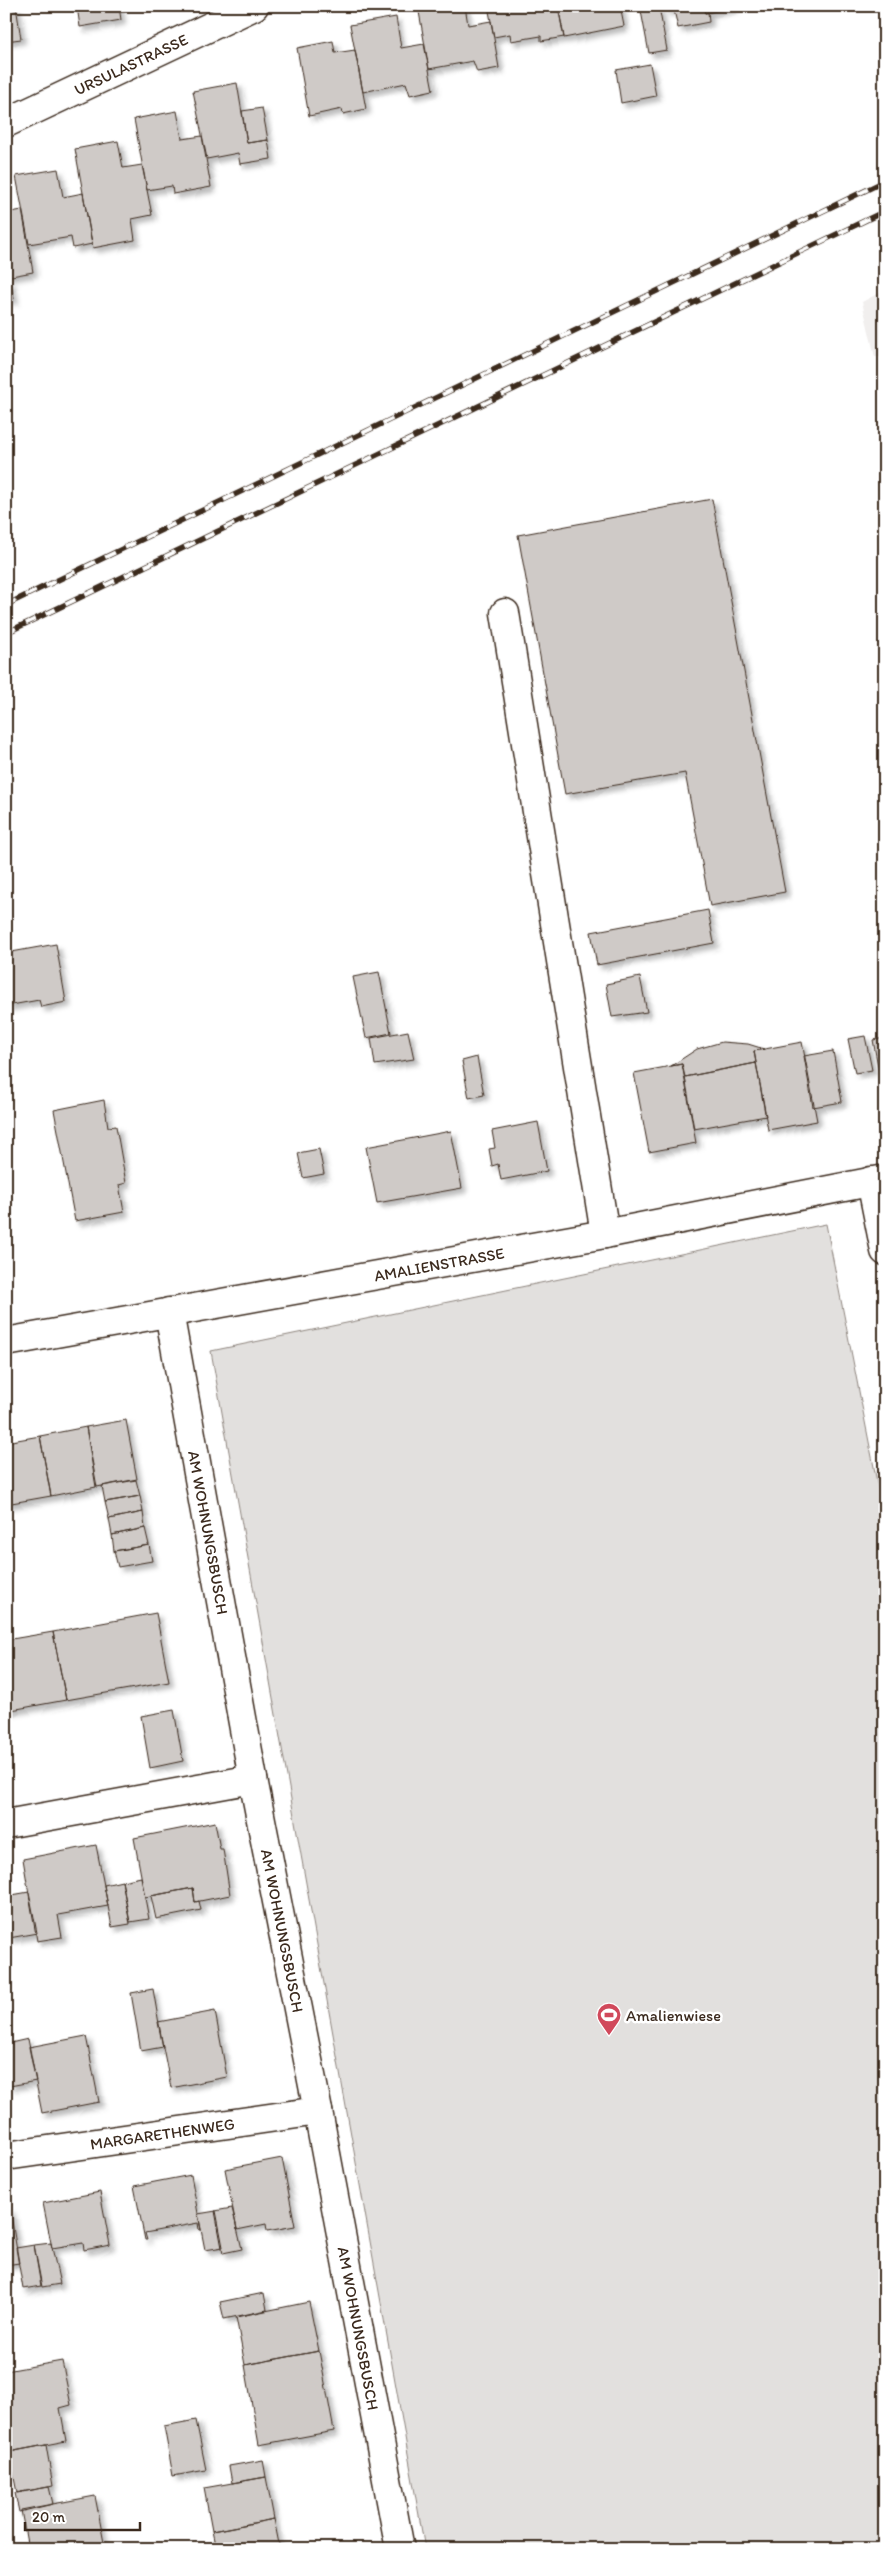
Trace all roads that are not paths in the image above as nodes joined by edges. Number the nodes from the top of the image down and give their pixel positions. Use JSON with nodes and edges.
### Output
{"nodes":[{"id":1,"x":254,"y":6,"type":"edge"},
{"id":2,"x":6,"y":122,"type":"edge"},
{"id":3,"x":504,"y":614,"type":"dead end"},
{"id":4,"x":878,"y":1180,"type":"edge"},
{"id":5,"x":605,"y":1234,"type":"junction"},
{"id":6,"x":885,"y":1251,"type":"edge"},
{"id":7,"x":170,"y":1312,"type":"junction"},
{"id":8,"x":6,"y":1342,"type":"edge"},
{"id":9,"x":253,"y":1779,"type":"junction"},
{"id":10,"x":6,"y":1824,"type":"edge"},
{"id":11,"x":318,"y":2111,"type":"junction"},
{"id":12,"x":6,"y":2156,"type":"edge"},
{"id":13,"x":400,"y":2549,"type":"edge"}],
"edges":[{"from":1,"to":2,"type":"street","name":"URSULASTRASSE"},
{"from":3,"to":5,"type":"street"},
{"from":4,"to":5,"type":"street","name":"AMALIENSTRASSE"},
{"from":4,"to":6,"type":"street","name":"AMALIENSTRASSE"},
{"from":5,"to":7,"type":"street","name":"AMALIENSTRASSE"},
{"from":7,"to":8,"type":"street","name":"AMALIENSTRASSE"},
{"from":7,"to":9,"type":"street","name":"AM WOHNUNGSBUSCH"},
{"from":9,"to":10,"type":"street"},
{"from":9,"to":11,"type":"street","name":"AM WOHNUNGSBUSCH"},
{"from":11,"to":12,"type":"street","name":"MARGARETHENWEG"},
{"from":11,"to":13,"type":"street","name":"AM WOHNUNGSBUSCH"}]}
